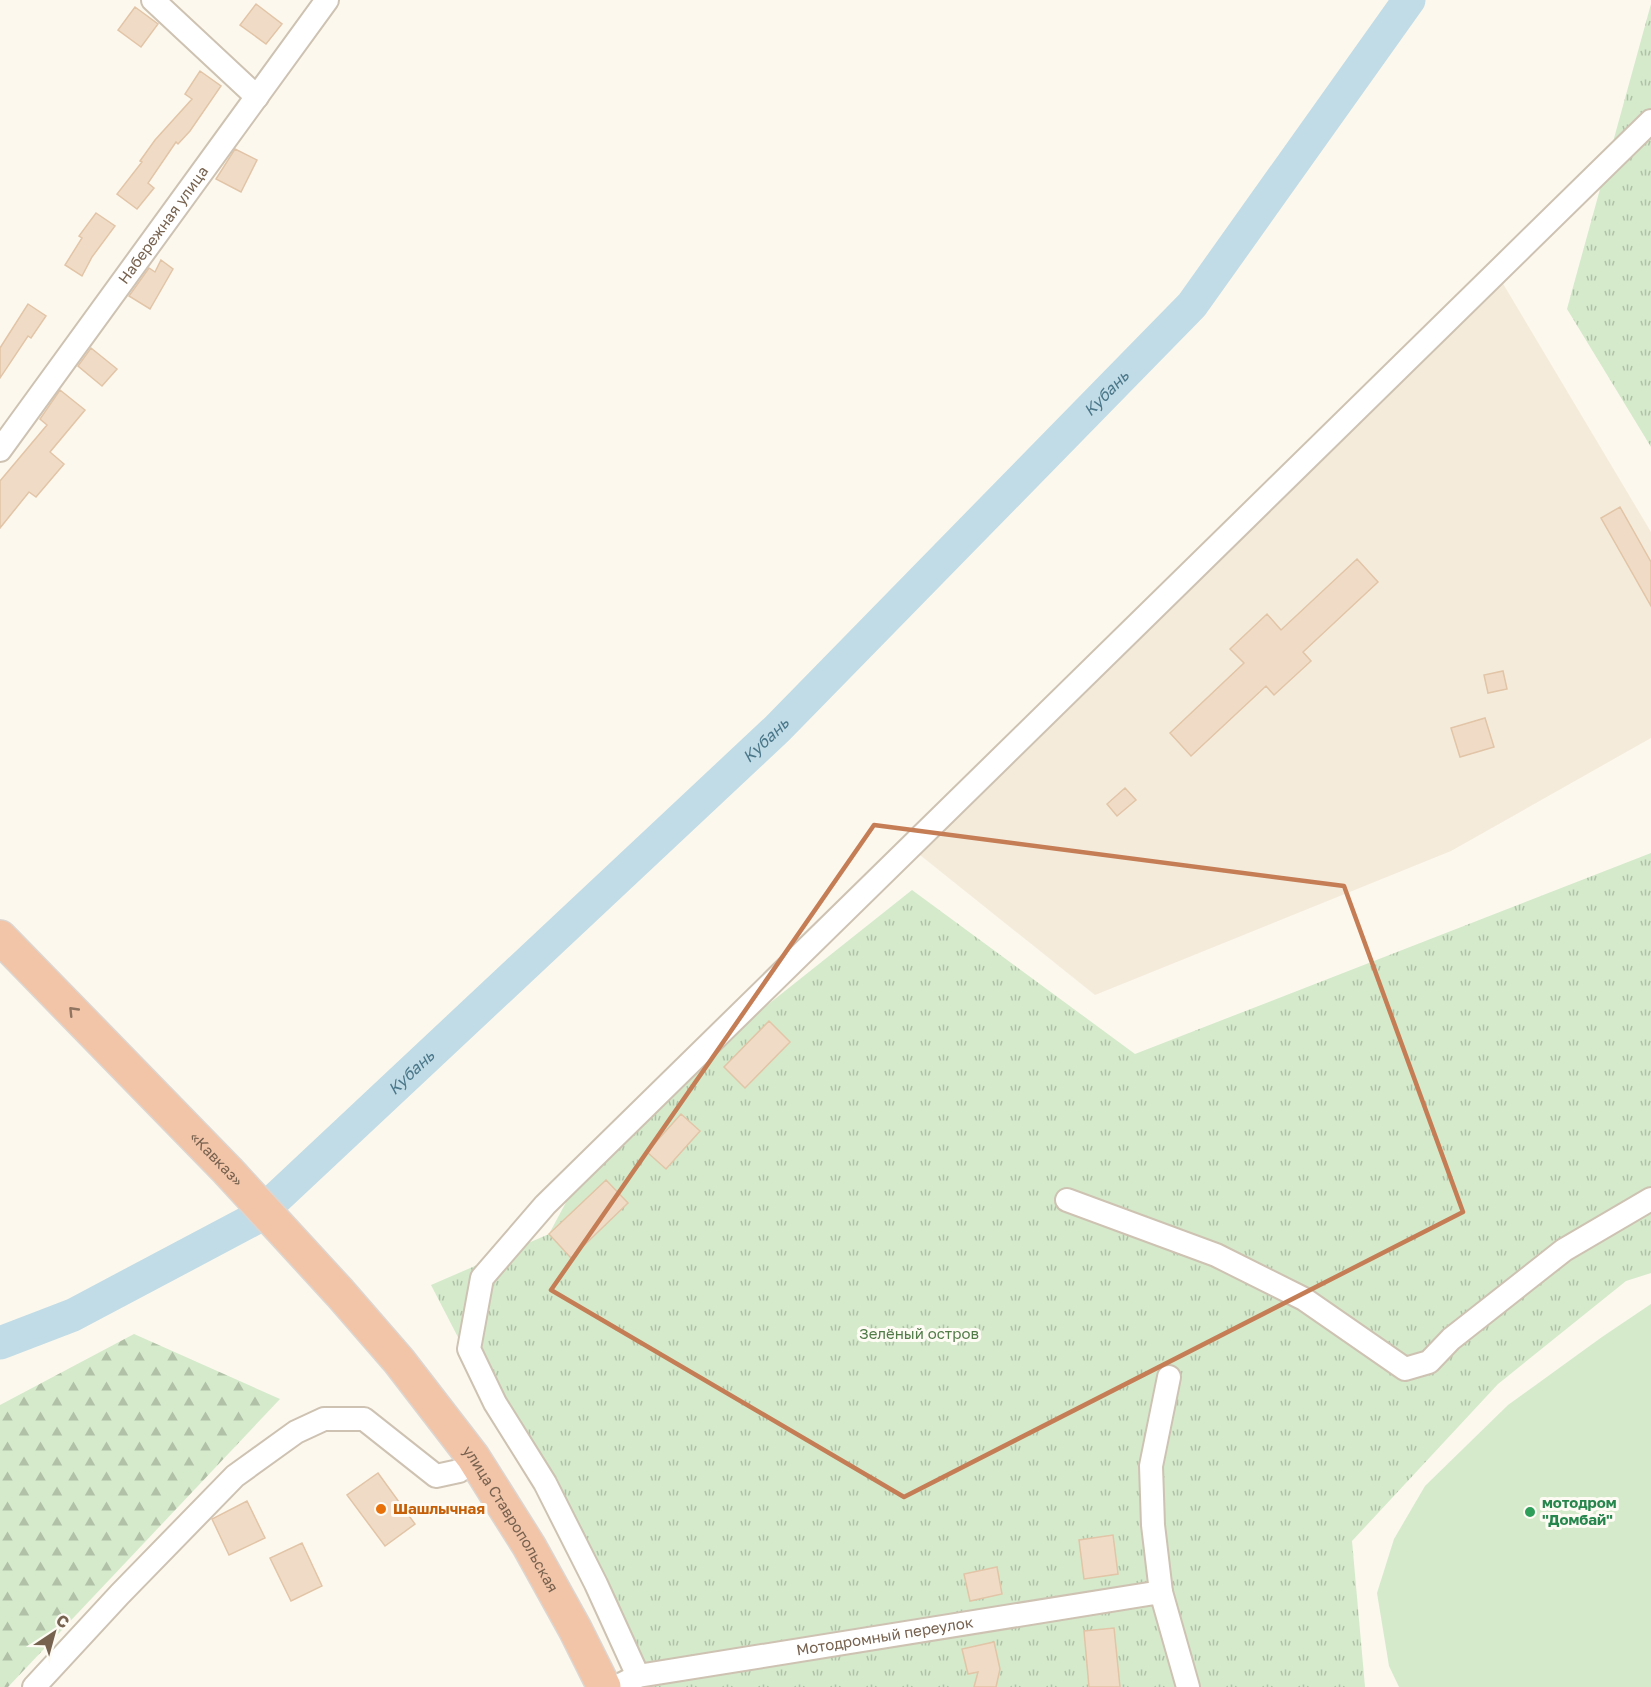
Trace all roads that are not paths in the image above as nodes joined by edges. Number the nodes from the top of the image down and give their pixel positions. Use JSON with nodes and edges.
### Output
{"nodes":[{"id":1,"x":153,"y":0,"type":"edge"},
{"id":2,"x":327,"y":0,"type":"edge"},
{"id":3,"x":256,"y":97,"type":"junction"},
{"id":4,"x":1651,"y":120,"type":"edge"},
{"id":5,"x":0,"y":450,"type":"edge"},
{"id":6,"x":0,"y":938,"type":"edge"},
{"id":7,"x":14,"y":973,"type":"edge"},
{"id":8,"x":1651,"y":1199,"type":"edge"},
{"id":9,"x":1067,"y":1200,"type":"dead end"},
{"id":10,"x":392,"y":1366,"type":"junction"},
{"id":11,"x":1169,"y":1377,"type":"dead end"},
{"id":12,"x":459,"y":1471,"type":"junction"},
{"id":13,"x":1161,"y":1592,"type":"junction"},
{"id":14,"x":638,"y":1676,"type":"junction"},
{"id":15,"x":34,"y":1687,"type":"edge"},
{"id":16,"x":582,"y":1687,"type":"edge"},
{"id":17,"x":604,"y":1687,"type":"edge"},
{"id":18,"x":616,"y":1687,"type":"edge"},
{"id":19,"x":1188,"y":1687,"type":"edge"}],
"edges":[{"from":1,"to":3,"type":"street"},
{"from":2,"to":3,"type":"street","name":"Набережная улица"},
{"from":3,"to":5,"type":"street","name":"Набережная улица"},
{"from":4,"to":14,"type":"street"},
{"from":6,"to":7,"type":"highway","name":"«Кавказ»"},
{"from":7,"to":10,"type":"highway","name":"«Кавказ»"},
{"from":8,"to":9,"type":"street"},
{"from":10,"to":12,"type":"highway","name":"улица Ставропольская"},
{"from":10,"to":17,"type":"highway","name":"улица Ставропольская"},
{"from":11,"to":13,"type":"street"},
{"from":12,"to":15,"type":"street"},
{"from":12,"to":16,"type":"highway","name":"улица Ставропольская"},
{"from":13,"to":14,"type":"street","name":"Мотодромный переулок"},
{"from":13,"to":19,"type":"street"},
{"from":14,"to":18,"type":"street","name":"Мотодромный переулок"}]}
